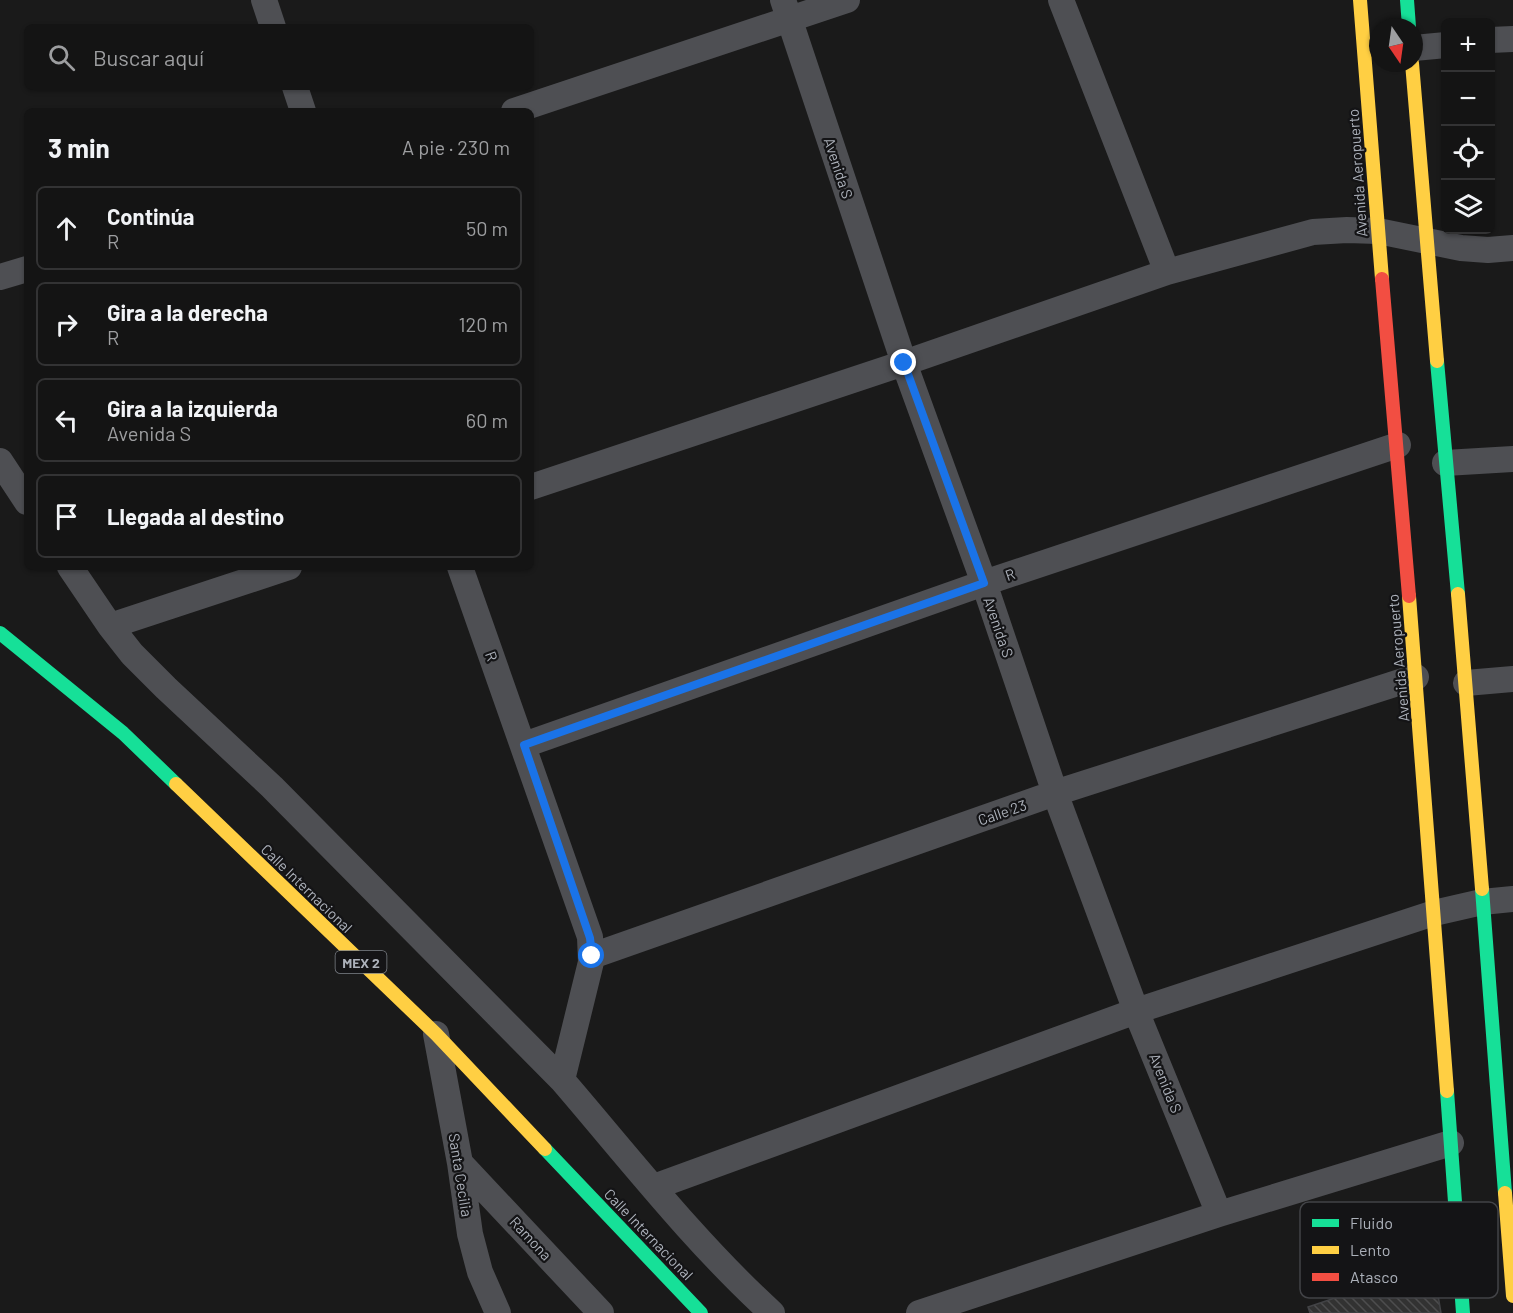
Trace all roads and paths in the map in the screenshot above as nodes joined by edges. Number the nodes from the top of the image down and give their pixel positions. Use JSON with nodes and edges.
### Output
{"nodes":[{"id":1,"x":264,"y":0,"type":"edge"},
{"id":2,"x":847,"y":0,"type":"edge"},
{"id":3,"x":1061,"y":0,"type":"edge"},
{"id":4,"x":1360,"y":0,"type":"edge"},
{"id":5,"x":1407,"y":0,"type":"edge"},
{"id":6,"x":786,"y":10,"type":"edge"},
{"id":7,"x":1408,"y":18,"type":"edge"},
{"id":8,"x":272,"y":24,"type":"edge"},
{"id":9,"x":1513,"y":39,"type":"edge"},
{"id":10,"x":1495,"y":40,"type":"edge"},
{"id":11,"x":1441,"y":45,"type":"edge"},
{"id":12,"x":1423,"y":47,"type":"edge"},
{"id":13,"x":1413,"y":72,"type":"edge"},
{"id":14,"x":296,"y":90,"type":"edge"},
{"id":15,"x":302,"y":108,"type":"edge"},
{"id":16,"x":522,"y":108,"type":"edge"},
{"id":17,"x":1378,"y":231,"type":"junction"},
{"id":18,"x":1428,"y":241,"type":"junction"},
{"id":19,"x":1513,"y":248,"type":"edge"},
{"id":20,"x":24,"y":269,"type":"edge"},
{"id":21,"x":1167,"y":272,"type":"junction"},
{"id":22,"x":0,"y":277,"type":"edge"},
{"id":23,"x":904,"y":363,"type":"junction"},
{"id":24,"x":1398,"y":445,"type":"junction"},
{"id":25,"x":1513,"y":459,"type":"edge"},
{"id":26,"x":0,"y":461,"type":"edge"},
{"id":27,"x":1444,"y":462,"type":"junction"},
{"id":28,"x":534,"y":486,"type":"edge"},
{"id":29,"x":24,"y":497,"type":"edge"},
{"id":30,"x":72,"y":570,"type":"edge"},
{"id":31,"x":280,"y":570,"type":"edge"},
{"id":32,"x":461,"y":570,"type":"edge"},
{"id":33,"x":984,"y":583,"type":"junction"},
{"id":34,"x":110,"y":626,"type":"junction"},
{"id":35,"x":0,"y":633,"type":"edge"},
{"id":36,"x":1416,"y":677,"type":"junction"},
{"id":37,"x":1513,"y":679,"type":"edge"},
{"id":38,"x":1466,"y":683,"type":"junction"},
{"id":39,"x":524,"y":745,"type":"junction"},
{"id":40,"x":1055,"y":794,"type":"junction"},
{"id":41,"x":1513,"y":899,"type":"edge"},
{"id":42,"x":1482,"y":902,"type":"junction"},
{"id":43,"x":1434,"y":913,"type":"junction"},
{"id":44,"x":592,"y":956,"type":"junction"},
{"id":45,"x":1136,"y":1011,"type":"junction"},
{"id":46,"x":436,"y":1034,"type":"junction"},
{"id":47,"x":562,"y":1080,"type":"junction"},
{"id":48,"x":1506,"y":1112,"type":"edge"},
{"id":49,"x":1450,"y":1143,"type":"junction"},
{"id":50,"x":460,"y":1163,"type":"junction"},
{"id":51,"x":654,"y":1187,"type":"junction"},
{"id":52,"x":1455,"y":1202,"type":"edge"},
{"id":53,"x":1219,"y":1214,"type":"junction"},
{"id":54,"x":1513,"y":1296,"type":"edge"},
{"id":55,"x":1462,"y":1298,"type":"edge"},
{"id":56,"x":498,"y":1313,"type":"edge"},
{"id":57,"x":601,"y":1313,"type":"edge"},
{"id":58,"x":701,"y":1313,"type":"edge"},
{"id":59,"x":772,"y":1313,"type":"edge"},
{"id":60,"x":919,"y":1313,"type":"edge"},
{"id":61,"x":1463,"y":1313,"type":"edge"}],
"edges":[{"from":1,"to":8,"type":"street"},
{"from":2,"to":6,"type":"street"},
{"from":3,"to":21,"type":"street"},
{"from":4,"to":17,"type":"main road","name":"Avenida Aeropuerto"},
{"from":5,"to":7,"type":"main road"},
{"from":6,"to":16,"type":"street"},
{"from":6,"to":23,"type":"street","name":"Avenida S"},
{"from":9,"to":10,"type":"street"},
{"from":11,"to":12,"type":"street"},
{"from":13,"to":18,"type":"main road"},
{"from":14,"to":15,"type":"street"},
{"from":17,"to":18,"type":"street"},
{"from":17,"to":21,"type":"street"},
{"from":17,"to":24,"type":"main road","name":"Avenida Aeropuerto"},
{"from":18,"to":19,"type":"street"},
{"from":18,"to":27,"type":"main road"},
{"from":20,"to":22,"type":"street"},
{"from":21,"to":23,"type":"street"},
{"from":23,"to":28,"type":"street"},
{"from":23,"to":33,"type":"street","name":"Avenida S"},
{"from":24,"to":33,"type":"street","name":"R"},
{"from":24,"to":36,"type":"main road","name":"Avenida Aeropuerto"},
{"from":25,"to":27,"type":"street"},
{"from":26,"to":29,"type":"street"},
{"from":27,"to":38,"type":"main road"},
{"from":30,"to":34,"type":"street"},
{"from":31,"to":34,"type":"street"},
{"from":32,"to":39,"type":"street","name":"R"},
{"from":33,"to":39,"type":"street","name":"R"},
{"from":33,"to":40,"type":"street","name":"Avenida S"},
{"from":34,"to":47,"type":"street"},
{"from":35,"to":46,"type":"main road","name":"Calle Internacional","number":"MEX 2"},
{"from":36,"to":40,"type":"street","name":"Calle 23"},
{"from":36,"to":43,"type":"main road","name":"Avenida Aeropuerto"},
{"from":37,"to":38,"type":"street"},
{"from":38,"to":42,"type":"main road"},
{"from":39,"to":44,"type":"street","name":"R"},
{"from":40,"to":44,"type":"street","name":"Calle 23"},
{"from":40,"to":45,"type":"street","name":"Avenida S"},
{"from":41,"to":42,"type":"street"},
{"from":42,"to":43,"type":"street"},
{"from":42,"to":48,"type":"main road"},
{"from":43,"to":45,"type":"street"},
{"from":43,"to":49,"type":"main road","name":"Avenida Aeropuerto"},
{"from":44,"to":47,"type":"street"},
{"from":45,"to":51,"type":"street"},
{"from":45,"to":53,"type":"street","name":"Avenida S"},
{"from":46,"to":50,"type":"street","name":"Santa Cecilia"},
{"from":46,"to":58,"type":"main road","name":"Calle Internacional","number":"MEX 2"},
{"from":47,"to":51,"type":"street"},
{"from":48,"to":54,"type":"main road"},
{"from":49,"to":52,"type":"main road","name":"Avenida Aeropuerto"},
{"from":49,"to":53,"type":"street"},
{"from":50,"to":56,"type":"street","name":"Santa Cecilia"},
{"from":50,"to":57,"type":"street","name":"Ramona"},
{"from":51,"to":59,"type":"street"},
{"from":53,"to":60,"type":"street"},
{"from":55,"to":61,"type":"main road","name":"Avenida Aeropuerto"}]}
